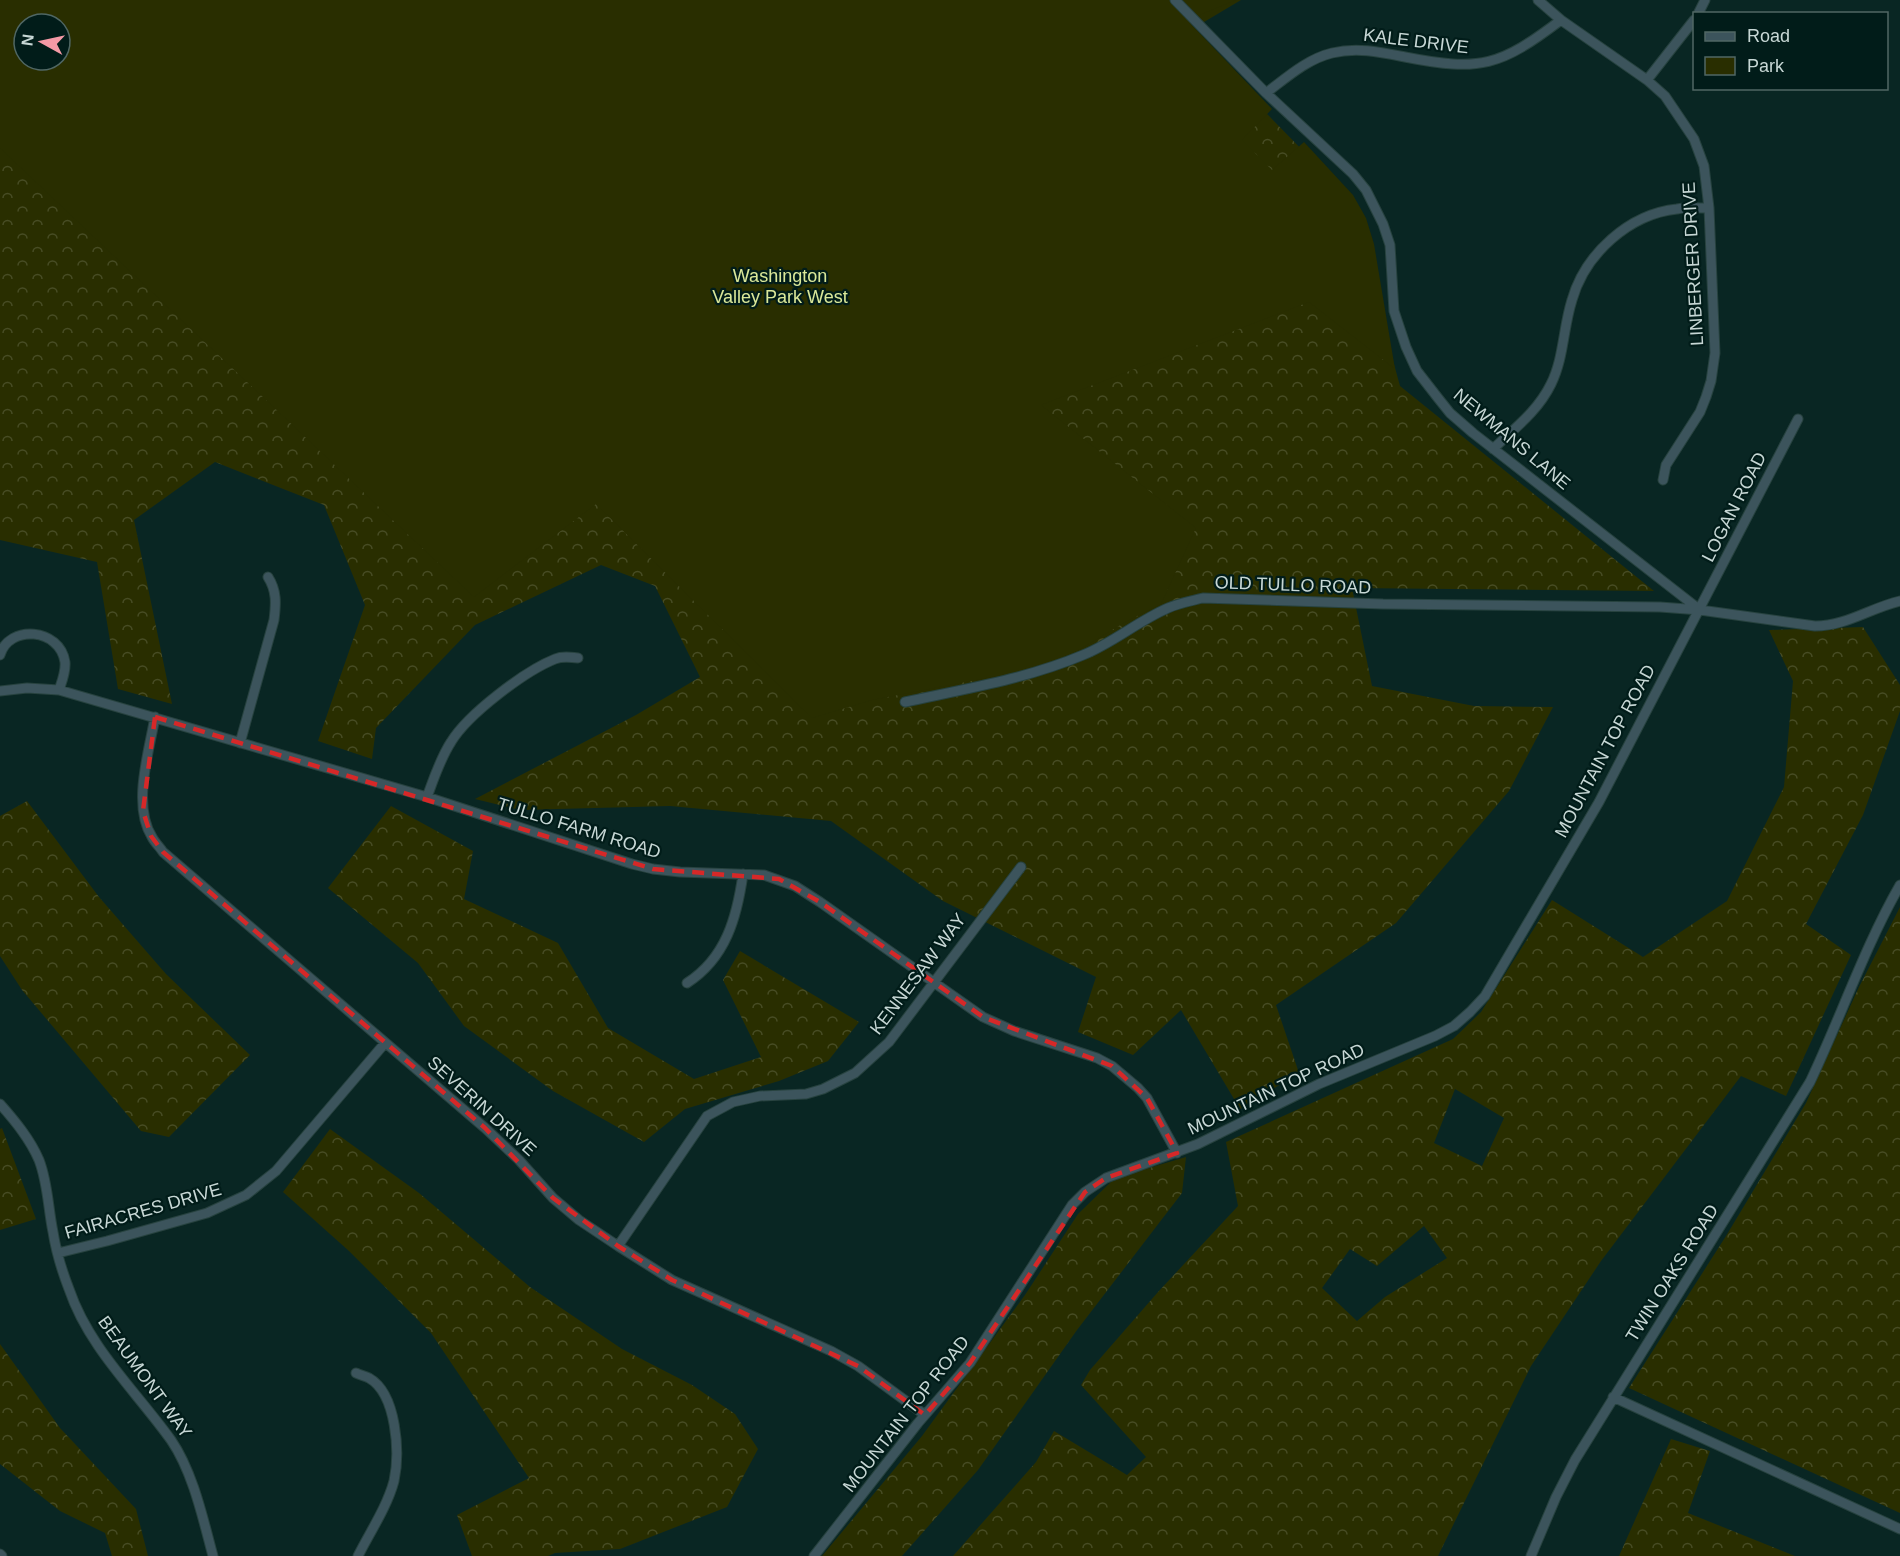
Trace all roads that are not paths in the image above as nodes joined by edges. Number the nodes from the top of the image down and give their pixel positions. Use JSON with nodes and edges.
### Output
{"nodes":[{"id":1,"x":1175,"y":0,"type":"edge"},
{"id":2,"x":1538,"y":0,"type":"edge"},
{"id":3,"x":1561,"y":20,"type":"junction"},
{"id":4,"x":1693,"y":22,"type":"edge"},
{"id":5,"x":1647,"y":80,"type":"junction"},
{"id":6,"x":1266,"y":93,"type":"junction"},
{"id":7,"x":1709,"y":208,"type":"junction"},
{"id":8,"x":1798,"y":419,"type":"dead end"},
{"id":9,"x":1493,"y":449,"type":"junction"},
{"id":10,"x":1663,"y":480,"type":"dead end"},
{"id":11,"x":268,"y":577,"type":"dead end"},
{"id":12,"x":1900,"y":601,"type":"edge"},
{"id":13,"x":1700,"y":610,"type":"junction"},
{"id":14,"x":0,"y":656,"type":"edge"},
{"id":15,"x":578,"y":658,"type":"dead end"},
{"id":16,"x":59,"y":690,"type":"junction"},
{"id":17,"x":0,"y":691,"type":"edge"},
{"id":18,"x":905,"y":702,"type":"dead end"},
{"id":19,"x":156,"y":717,"type":"junction"},
{"id":20,"x":240,"y":743,"type":"junction"},
{"id":21,"x":427,"y":797,"type":"junction"},
{"id":22,"x":1021,"y":867,"type":"dead end"},
{"id":23,"x":743,"y":874,"type":"junction"},
{"id":24,"x":1900,"y":885,"type":"edge"},
{"id":25,"x":932,"y":982,"type":"junction"},
{"id":26,"x":687,"y":983,"type":"dead end"},
{"id":27,"x":385,"y":1042,"type":"junction"},
{"id":28,"x":0,"y":1104,"type":"edge"},
{"id":29,"x":1177,"y":1153,"type":"junction"},
{"id":30,"x":618,"y":1246,"type":"junction"},
{"id":31,"x":58,"y":1253,"type":"junction"},
{"id":32,"x":356,"y":1373,"type":"dead end"},
{"id":33,"x":1613,"y":1397,"type":"junction"},
{"id":34,"x":925,"y":1415,"type":"junction"},
{"id":35,"x":1900,"y":1529,"type":"edge"},
{"id":36,"x":213,"y":1556,"type":"edge"},
{"id":37,"x":358,"y":1556,"type":"edge"},
{"id":38,"x":814,"y":1556,"type":"edge"},
{"id":39,"x":1531,"y":1556,"type":"edge"}],
"edges":[{"from":1,"to":6,"type":"street","name":"NEWMANS LANE"},
{"from":2,"to":3,"type":"street","name":"LINBERGER DRIVE"},
{"from":3,"to":5,"type":"street","name":"LINBERGER DRIVE"},
{"from":3,"to":6,"type":"street","name":"KALE DRIVE"},
{"from":4,"to":5,"type":"street"},
{"from":5,"to":7,"type":"street","name":"LINBERGER DRIVE"},
{"from":6,"to":9,"type":"street","name":"NEWMANS LANE"},
{"from":7,"to":9,"type":"street"},
{"from":7,"to":10,"type":"street","name":"LINBERGER DRIVE"},
{"from":8,"to":13,"type":"street","name":"LOGAN ROAD"},
{"from":9,"to":13,"type":"street","name":"NEWMANS LANE"},
{"from":11,"to":20,"type":"street"},
{"from":12,"to":13,"type":"street","name":"OLD TULLO ROAD"},
{"from":13,"to":18,"type":"street","name":"OLD TULLO ROAD"},
{"from":13,"to":29,"type":"street","name":"MOUNTAIN TOP ROAD"},
{"from":14,"to":16,"type":"street"},
{"from":15,"to":21,"type":"street"},
{"from":16,"to":17,"type":"street","name":"TULLO FARM ROAD"},
{"from":16,"to":19,"type":"street","name":"TULLO FARM ROAD"},
{"from":19,"to":20,"type":"street","name":"TULLO FARM ROAD"},
{"from":19,"to":27,"type":"street","name":"SEVERIN DRIVE"},
{"from":20,"to":21,"type":"street","name":"TULLO FARM ROAD"},
{"from":21,"to":23,"type":"street","name":"TULLO FARM ROAD"},
{"from":22,"to":25,"type":"street","name":"KENNESAW WAY"},
{"from":23,"to":25,"type":"street","name":"TULLO FARM ROAD"},
{"from":23,"to":26,"type":"street"},
{"from":24,"to":33,"type":"street","name":"TWIN OAKS ROAD"},
{"from":25,"to":29,"type":"street","name":"TULLO FARM ROAD"},
{"from":25,"to":30,"type":"street","name":"KENNESAW WAY"},
{"from":27,"to":30,"type":"street","name":"SEVERIN DRIVE"},
{"from":27,"to":31,"type":"street","name":"FAIRACRES DRIVE"},
{"from":28,"to":31,"type":"street","name":"BEAUMONT WAY"},
{"from":29,"to":34,"type":"street","name":"MOUNTAIN TOP ROAD"},
{"from":30,"to":34,"type":"street","name":"SEVERIN DRIVE"},
{"from":31,"to":36,"type":"street","name":"BEAUMONT WAY"},
{"from":32,"to":37,"type":"street"},
{"from":33,"to":35,"type":"street"},
{"from":33,"to":39,"type":"street","name":"TWIN OAKS ROAD"},
{"from":34,"to":38,"type":"street","name":"MOUNTAIN TOP ROAD"}]}
